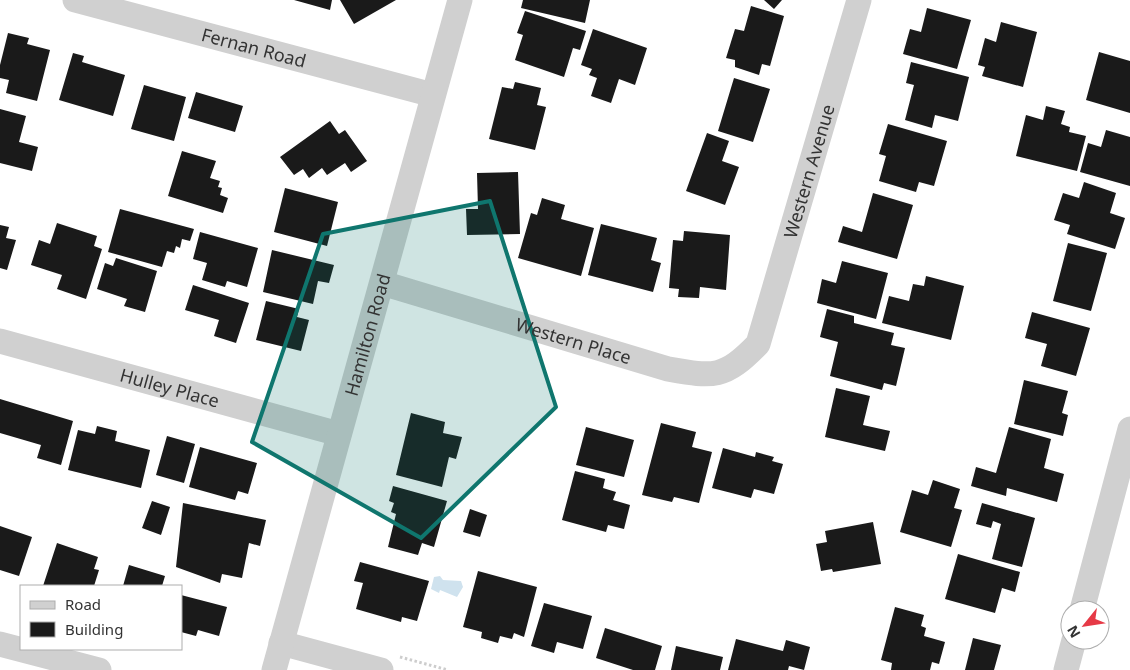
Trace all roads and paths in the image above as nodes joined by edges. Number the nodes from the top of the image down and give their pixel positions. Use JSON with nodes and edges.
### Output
{"nodes":[{"id":1,"x":75,"y":0,"type":"edge"},
{"id":2,"x":460,"y":0,"type":"edge"},
{"id":3,"x":859,"y":0,"type":"edge"},
{"id":4,"x":433,"y":95,"type":"junction"},
{"id":5,"x":382,"y":283,"type":"junction"},
{"id":6,"x":0,"y":341,"type":"edge"},
{"id":7,"x":758,"y":344,"type":"joint"},
{"id":8,"x":1130,"y":429,"type":"edge"},
{"id":9,"x":339,"y":434,"type":"junction"},
{"id":10,"x":1085,"y":600,"type":"edge"},
{"id":11,"x":281,"y":643,"type":"junction"},
{"id":12,"x":0,"y":644,"type":"edge"},
{"id":13,"x":20,"y":649,"type":"edge"},
{"id":14,"x":23,"y":650,"type":"edge"},
{"id":15,"x":1071,"y":650,"type":"edge"},
{"id":16,"x":99,"y":670,"type":"edge"},
{"id":17,"x":274,"y":670,"type":"edge"},
{"id":18,"x":381,"y":670,"type":"edge"},
{"id":19,"x":1066,"y":670,"type":"edge"}],
"edges":[{"from":1,"to":4,"type":"street","name":"Fernan Road"},
{"from":2,"to":4,"type":"street","name":"Hamilton Road"},
{"from":3,"to":7,"type":"street","name":"Western Avenue"},
{"from":4,"to":5,"type":"street","name":"Hamilton Road"},
{"from":5,"to":7,"type":"street","name":"Western Place"},
{"from":5,"to":9,"type":"street","name":"Hamilton Road"},
{"from":6,"to":9,"type":"street","name":"Hulley Place"},
{"from":8,"to":10,"type":"street"},
{"from":9,"to":11,"type":"street","name":"Hamilton Road"},
{"from":11,"to":17,"type":"street","name":"Hamilton Road"},
{"from":11,"to":18,"type":"street"},
{"from":12,"to":13,"type":"street"},
{"from":14,"to":16,"type":"street"},
{"from":15,"to":19,"type":"street"}]}
